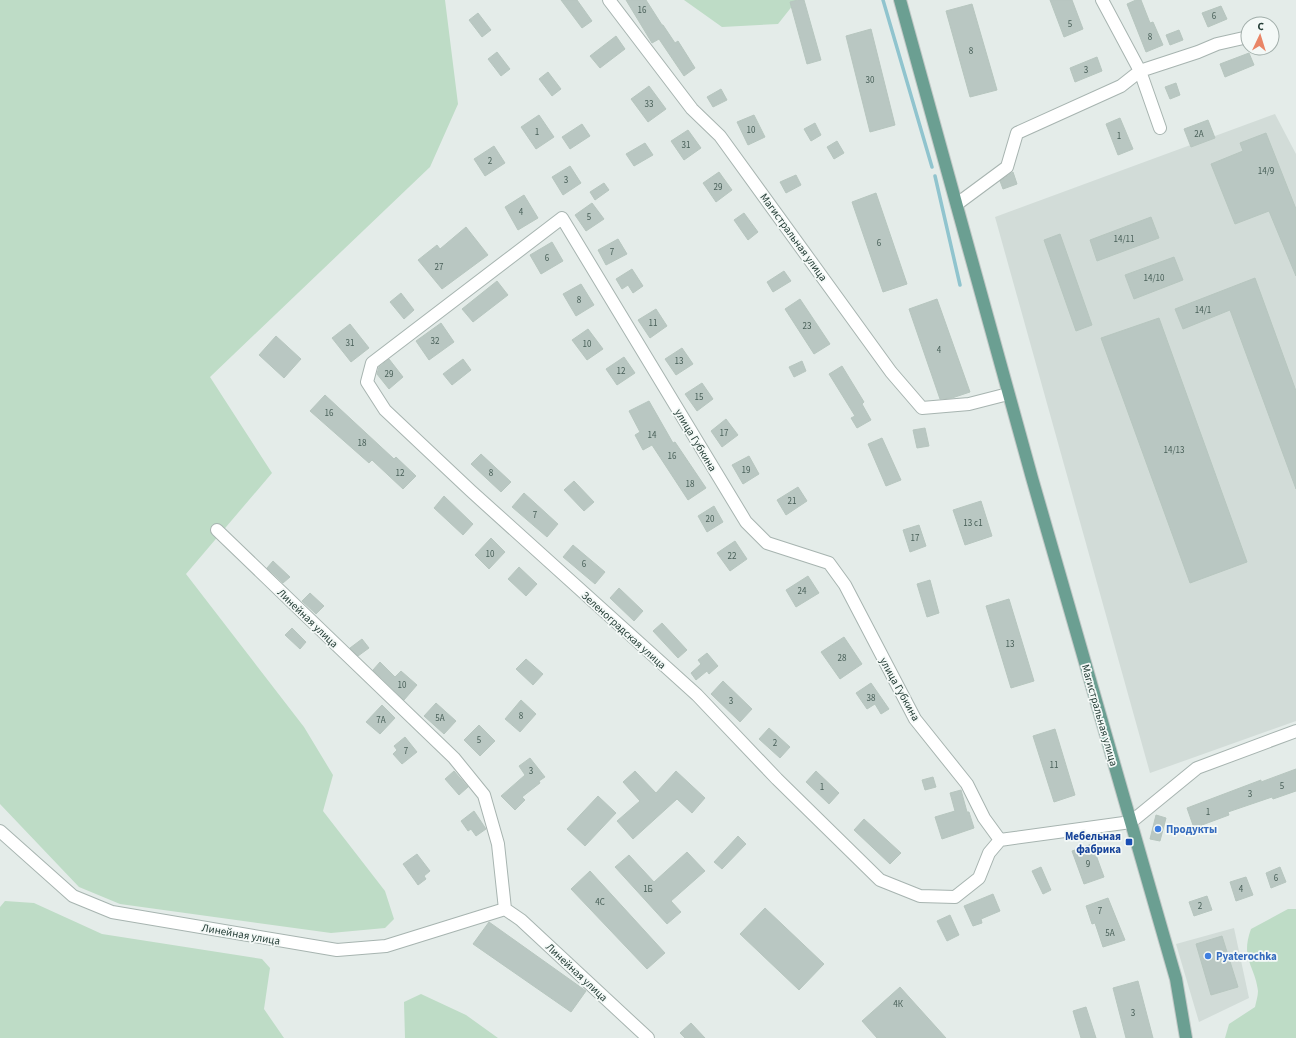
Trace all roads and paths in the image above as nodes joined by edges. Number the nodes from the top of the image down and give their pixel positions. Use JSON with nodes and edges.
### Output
{"nodes":[{"id":1,"x":609,"y":0,"type":"edge"},
{"id":2,"x":900,"y":0,"type":"edge"},
{"id":3,"x":1102,"y":0,"type":"edge"},
{"id":4,"x":1240,"y":39,"type":"edge"},
{"id":5,"x":1140,"y":71,"type":"junction"},
{"id":6,"x":1160,"y":128,"type":"dead end"},
{"id":7,"x":957,"y":204,"type":"junction"},
{"id":8,"x":367,"y":382,"type":"joint"},
{"id":9,"x":1008,"y":394,"type":"junction"},
{"id":10,"x":217,"y":530,"type":"dead end"},
{"id":11,"x":1296,"y":731,"type":"edge"},
{"id":12,"x":1131,"y":822,"type":"junction"},
{"id":13,"x":0,"y":831,"type":"edge"},
{"id":14,"x":1000,"y":840,"type":"junction"},
{"id":15,"x":504,"y":909,"type":"junction"},
{"id":16,"x":648,"y":1038,"type":"edge"},
{"id":17,"x":1186,"y":1038,"type":"edge"}],
"edges":[{"from":1,"to":9,"type":"street","name":"Магистральная улица"},
{"from":2,"to":7,"type":"main road","name":"Магистральная улица"},
{"from":3,"to":5,"type":"street"},
{"from":4,"to":5,"type":"street"},
{"from":5,"to":6,"type":"street"},
{"from":5,"to":7,"type":"street"},
{"from":7,"to":9,"type":"main road","name":"Магистральная улица"},
{"from":8,"to":14,"type":"street","name":"Зеленоградская улица"},
{"from":8,"to":14,"type":"street","name":"улица Губкина"},
{"from":9,"to":12,"type":"main road","name":"Магистральная улица"},
{"from":10,"to":15,"type":"street","name":"Линейная улица"},
{"from":11,"to":12,"type":"street"},
{"from":12,"to":14,"type":"street"},
{"from":12,"to":17,"type":"main road","name":"Магистральная улица"},
{"from":13,"to":15,"type":"street","name":"Линейная улица"},
{"from":15,"to":16,"type":"street","name":"Линейная улица"}]}
